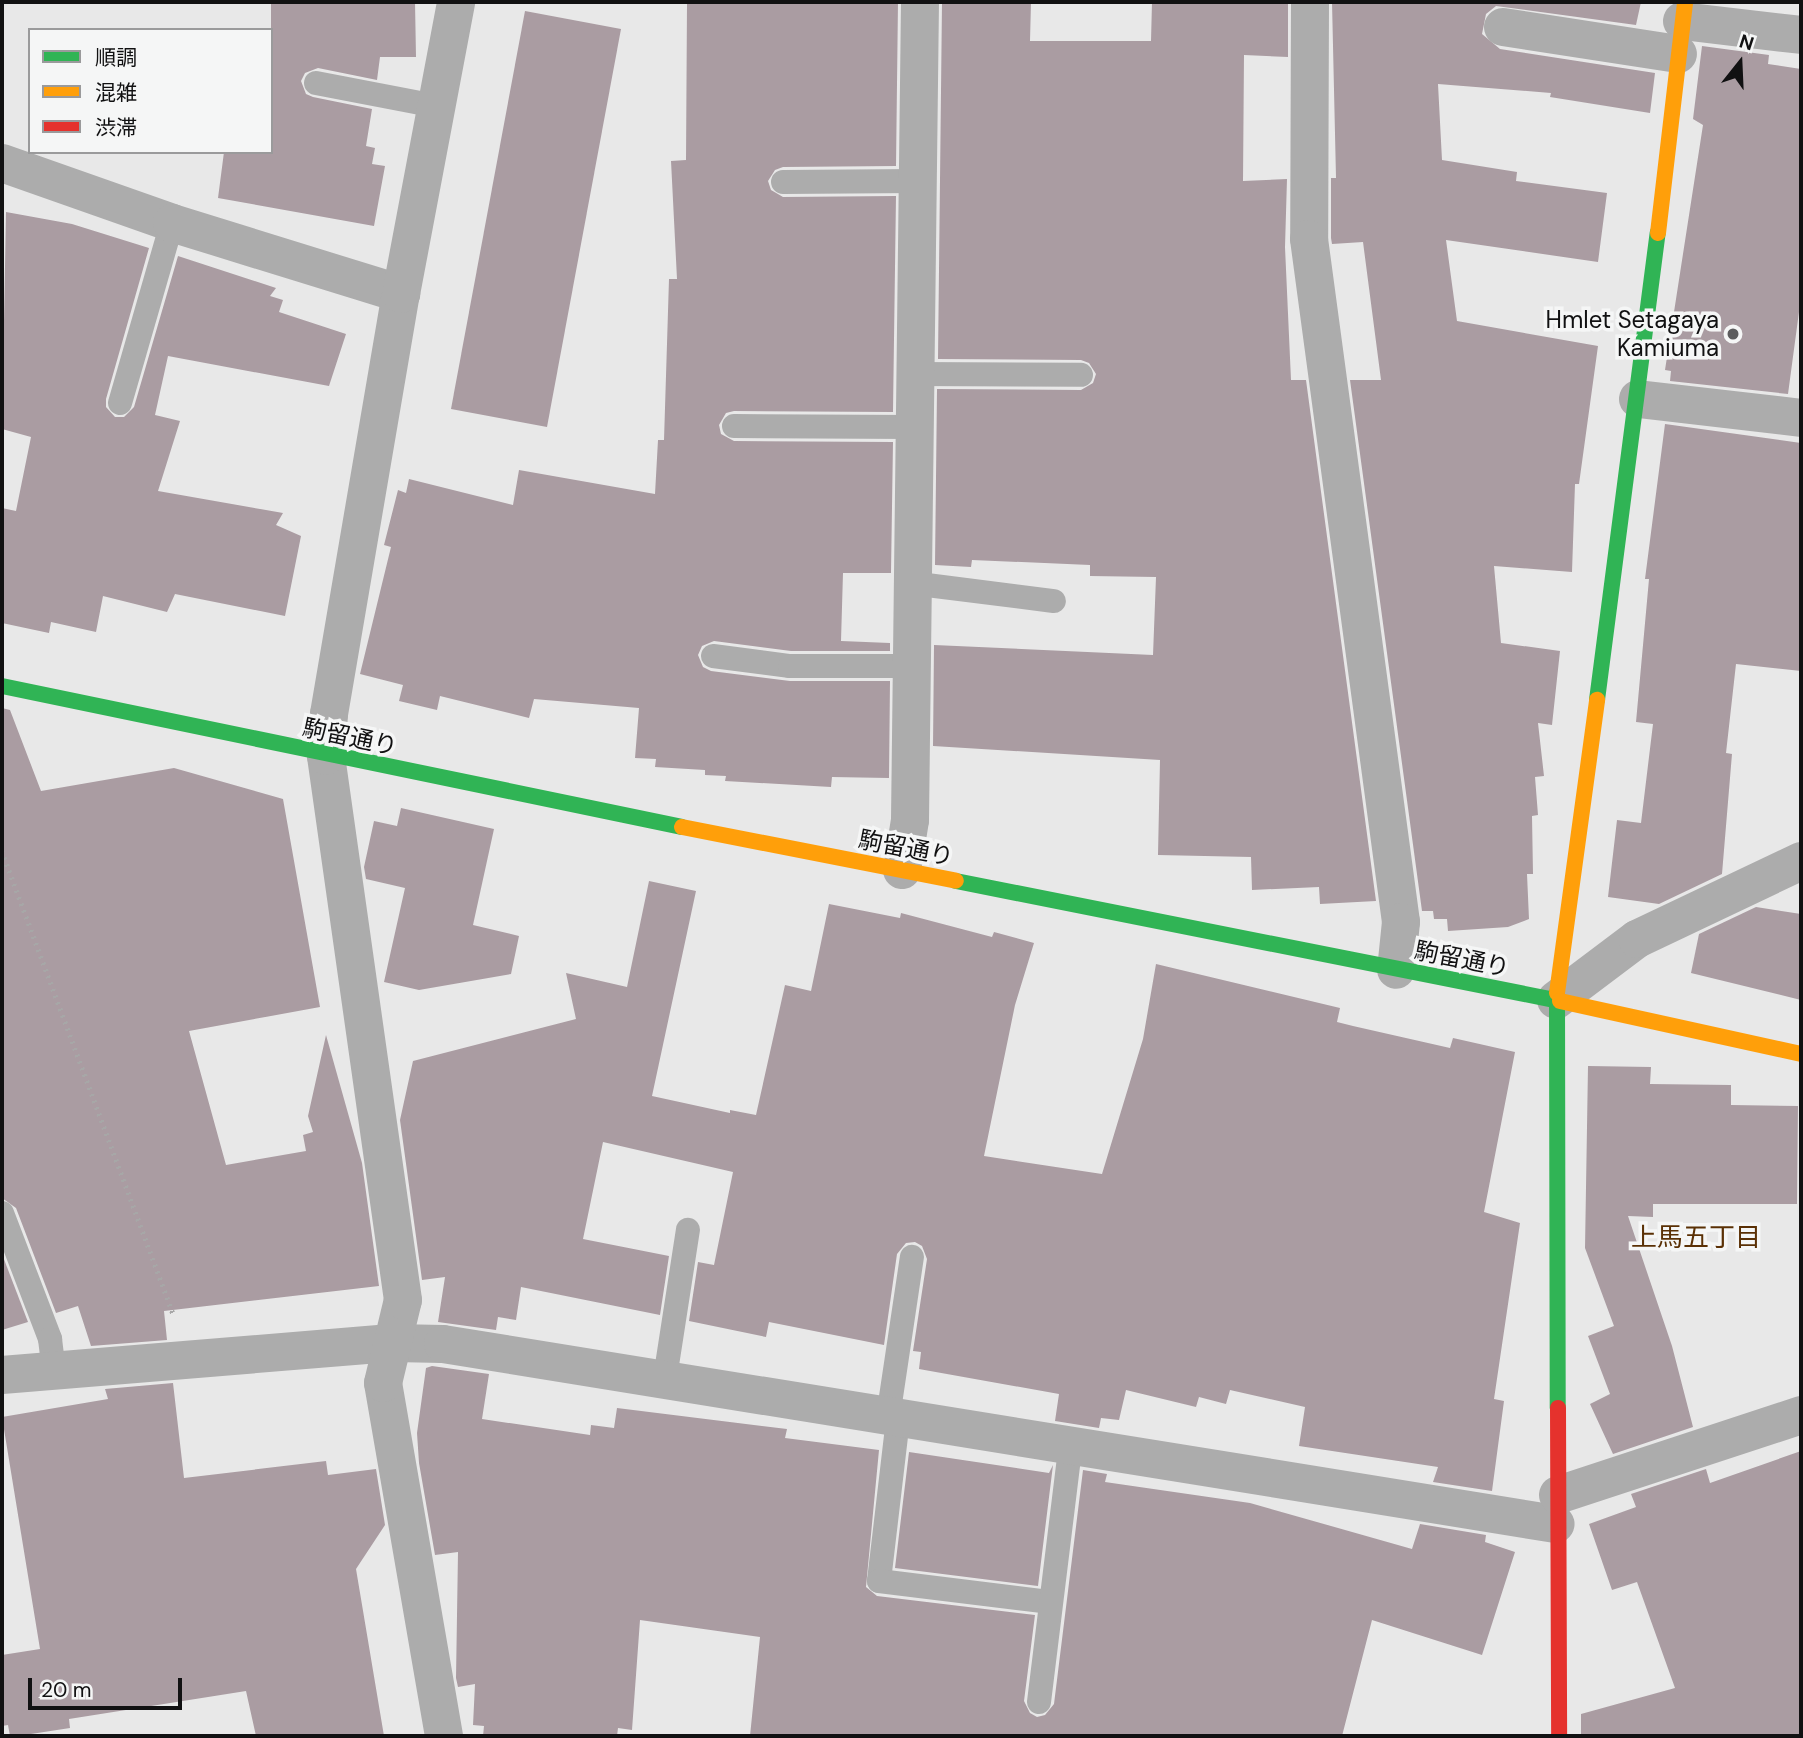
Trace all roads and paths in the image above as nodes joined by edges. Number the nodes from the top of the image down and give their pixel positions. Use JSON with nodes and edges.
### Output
{"nodes":[{"id":1,"x":456,"y":2,"type":"edge"},
{"id":2,"x":920,"y":2,"type":"edge"},
{"id":3,"x":1310,"y":2,"type":"edge"},
{"id":4,"x":1682,"y":25,"type":"edge"},
{"id":5,"x":1503,"y":27,"type":"dead end"},
{"id":6,"x":1801,"y":35,"type":"edge"},
{"id":7,"x":316,"y":83,"type":"dead end"},
{"id":8,"x":436,"y":106,"type":"junction"},
{"id":9,"x":2,"y":163,"type":"edge"},
{"id":10,"x":917,"y":181,"type":"junction"},
{"id":11,"x":783,"y":182,"type":"dead end"},
{"id":12,"x":172,"y":223,"type":"junction"},
{"id":13,"x":401,"y":293,"type":"junction"},
{"id":14,"x":914,"y":374,"type":"junction"},
{"id":15,"x":1081,"y":375,"type":"dead end"},
{"id":16,"x":1637,"y":399,"type":"junction"},
{"id":17,"x":120,"y":403,"type":"dead end"},
{"id":18,"x":1801,"y":418,"type":"edge"},
{"id":19,"x":734,"y":426,"type":"dead end"},
{"id":20,"x":913,"y":427,"type":"junction"},
{"id":21,"x":911,"y":583,"type":"junction"},
{"id":22,"x":1054,"y":601,"type":"dead end"},
{"id":23,"x":713,"y":656,"type":"dead end"},
{"id":24,"x":910,"y":666,"type":"junction"},
{"id":25,"x":2,"y":686,"type":"edge"},
{"id":26,"x":326,"y":756,"type":"junction"},
{"id":27,"x":2,"y":851,"type":"edge"},
{"id":28,"x":1801,"y":861,"type":"edge"},
{"id":29,"x":902,"y":870,"type":"junction"},
{"id":30,"x":1396,"y":970,"type":"junction"},
{"id":31,"x":1556,"y":1000,"type":"junction"},
{"id":32,"x":1801,"y":1054,"type":"edge"},
{"id":33,"x":2,"y":1213,"type":"edge"},
{"id":34,"x":688,"y":1230,"type":"dead end"},
{"id":35,"x":912,"y":1257,"type":"dead end"},
{"id":36,"x":394,"y":1343,"type":"junction"},
{"id":37,"x":190,"y":1360,"type":"junction"},
{"id":38,"x":54,"y":1370,"type":"junction"},
{"id":39,"x":2,"y":1375,"type":"edge"},
{"id":40,"x":665,"y":1378,"type":"junction"},
{"id":41,"x":1801,"y":1415,"type":"edge"},
{"id":42,"x":893,"y":1418,"type":"junction"},
{"id":43,"x":1071,"y":1443,"type":"junction"},
{"id":44,"x":1557,"y":1509,"type":"junction"},
{"id":45,"x":1049,"y":1602,"type":"junction"},
{"id":46,"x":1039,"y":1702,"type":"dead end"},
{"id":47,"x":444,"y":1736,"type":"edge"},
{"id":48,"x":1559,"y":1736,"type":"edge"}],
"edges":[{"from":1,"to":8,"type":"street"},
{"from":2,"to":10,"type":"street"},
{"from":3,"to":30,"type":"street"},
{"from":4,"to":5,"type":"street"},
{"from":4,"to":6,"type":"street"},
{"from":4,"to":16,"type":"street"},
{"from":7,"to":8,"type":"lane"},
{"from":8,"to":13,"type":"street"},
{"from":9,"to":12,"type":"street"},
{"from":10,"to":11,"type":"lane"},
{"from":10,"to":14,"type":"street"},
{"from":12,"to":13,"type":"street"},
{"from":12,"to":17,"type":"lane"},
{"from":13,"to":26,"type":"street"},
{"from":14,"to":15,"type":"lane"},
{"from":14,"to":20,"type":"street"},
{"from":16,"to":18,"type":"street"},
{"from":16,"to":31,"type":"street"},
{"from":19,"to":20,"type":"lane"},
{"from":20,"to":21,"type":"street"},
{"from":21,"to":22,"type":"lane"},
{"from":21,"to":24,"type":"street"},
{"from":23,"to":24,"type":"lane"},
{"from":24,"to":29,"type":"street"},
{"from":25,"to":26,"type":"street","name":"駒留通り"},
{"from":26,"to":29,"type":"street","name":"駒留通り"},
{"from":26,"to":36,"type":"street"},
{"from":27,"to":37,"type":"path"},
{"from":28,"to":31,"type":"street"},
{"from":29,"to":30,"type":"street","name":"駒留通り"},
{"from":30,"to":31,"type":"street","name":"駒留通り"},
{"from":31,"to":32,"type":"street","name":"駒留通り"},
{"from":31,"to":44,"type":"street"},
{"from":33,"to":38,"type":"lane"},
{"from":34,"to":40,"type":"lane"},
{"from":35,"to":42,"type":"lane"},
{"from":36,"to":37,"type":"street"},
{"from":36,"to":40,"type":"street"},
{"from":36,"to":47,"type":"street"},
{"from":37,"to":38,"type":"street"},
{"from":38,"to":39,"type":"street"},
{"from":40,"to":42,"type":"street"},
{"from":41,"to":44,"type":"street"},
{"from":42,"to":43,"type":"street"},
{"from":42,"to":45,"type":"lane"},
{"from":43,"to":44,"type":"street"},
{"from":43,"to":45,"type":"lane"},
{"from":44,"to":48,"type":"street"},
{"from":45,"to":46,"type":"lane"}]}
